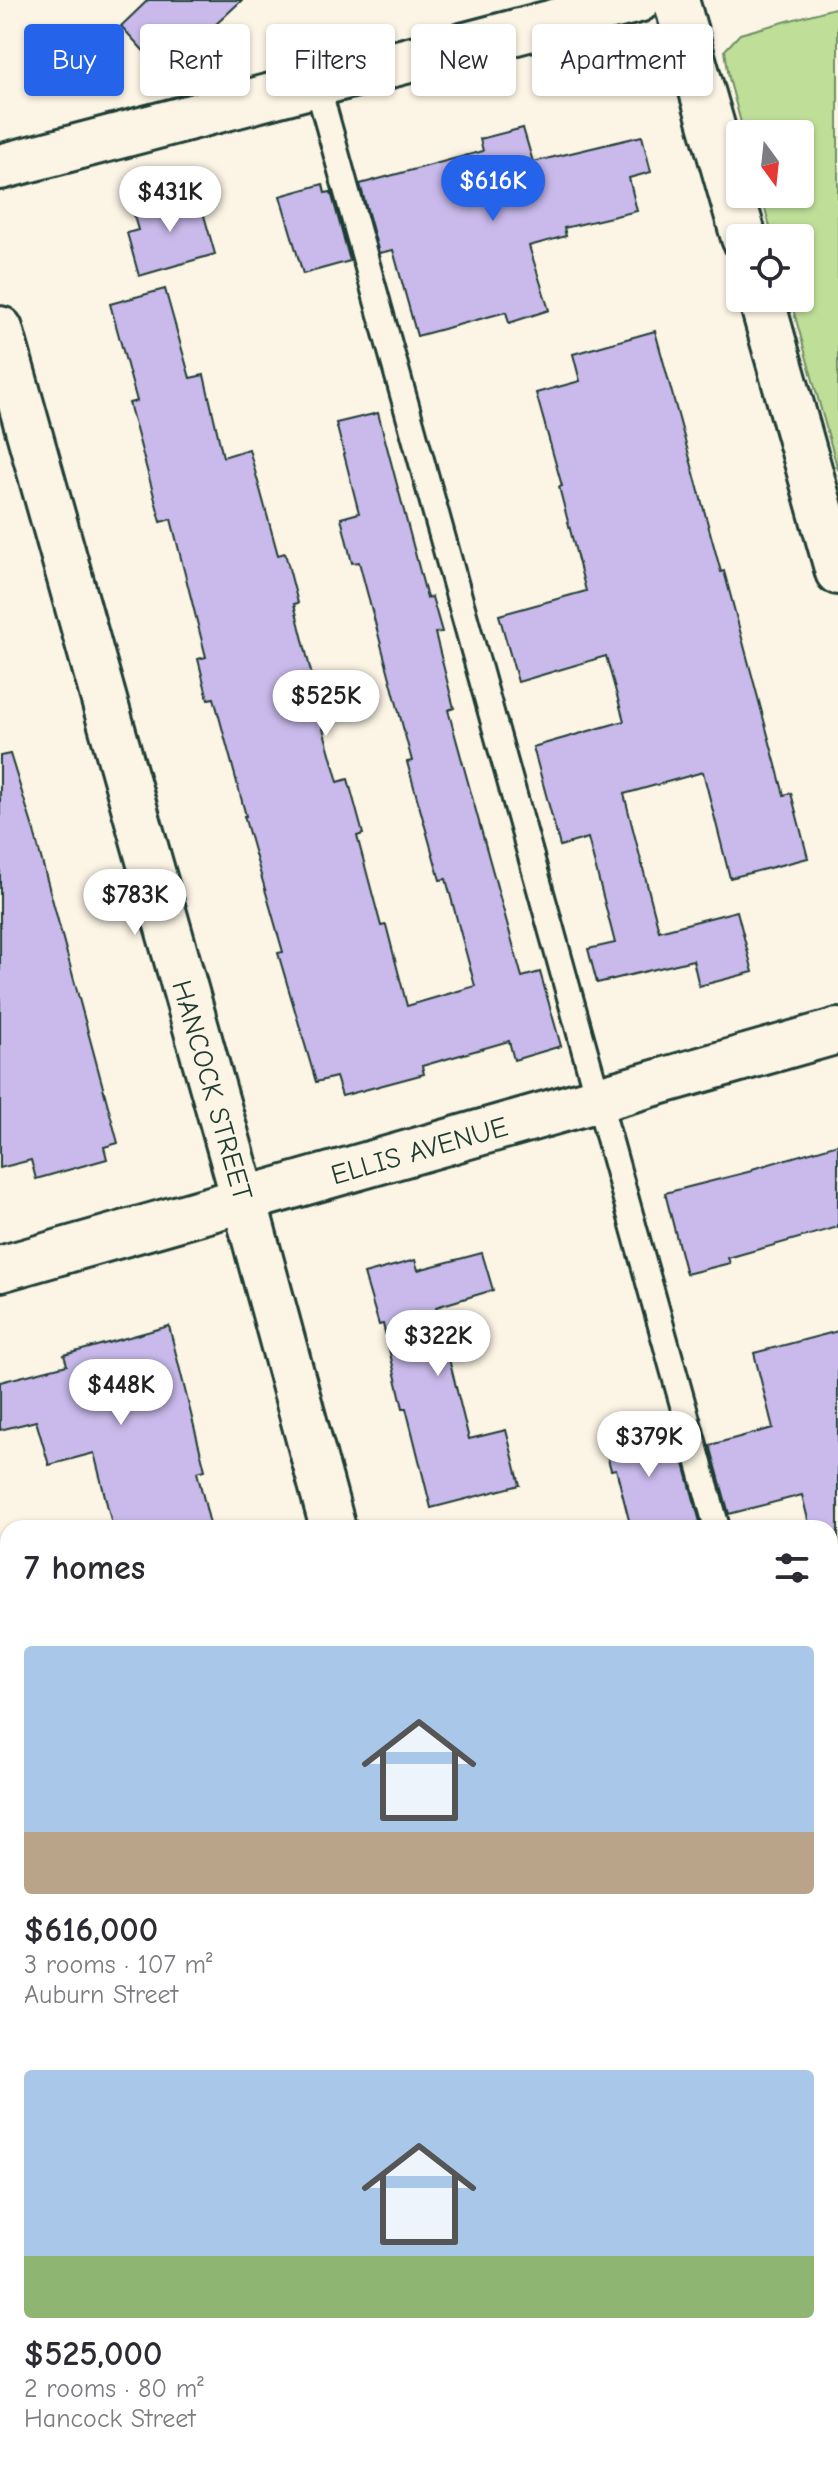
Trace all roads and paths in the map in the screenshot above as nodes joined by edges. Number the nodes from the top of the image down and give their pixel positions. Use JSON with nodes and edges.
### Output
{"nodes":[{"id":1,"x":638,"y":0,"type":"edge"},
{"id":2,"x":676,"y":0,"type":"edge"},
{"id":3,"x":395,"y":64,"type":"edge"},
{"id":4,"x":271,"y":96,"type":"edge"},
{"id":5,"x":320,"y":96,"type":"edge"},
{"id":6,"x":0,"y":167,"type":"edge"},
{"id":7,"x":740,"y":224,"type":"edge"},
{"id":8,"x":765,"y":312,"type":"edge"},
{"id":9,"x":0,"y":329,"type":"edge"},
{"id":10,"x":838,"y":572,"type":"edge"},
{"id":11,"x":838,"y":1031,"type":"edge"},
{"id":12,"x":599,"y":1099,"type":"junction"},
{"id":13,"x":244,"y":1199,"type":"junction"},
{"id":14,"x":0,"y":1269,"type":"edge"},
{"id":15,"x":331,"y":1520,"type":"edge"},
{"id":16,"x":715,"y":1520,"type":"edge"}],
"edges":[{"from":1,"to":3,"type":"street"},
{"from":2,"to":7,"type":"street"},
{"from":4,"to":6,"type":"street"},
{"from":5,"to":12,"type":"lane"},
{"from":8,"to":10,"type":"street"},
{"from":9,"to":13,"type":"street","name":"HANCOCK STREET"},
{"from":11,"to":12,"type":"street","name":"ELLIS AVENUE"},
{"from":12,"to":13,"type":"street","name":"ELLIS AVENUE"},
{"from":12,"to":16,"type":"lane"},
{"from":13,"to":14,"type":"street","name":"ELLIS AVENUE"},
{"from":13,"to":15,"type":"street","name":"HANCOCK STREET"}]}
